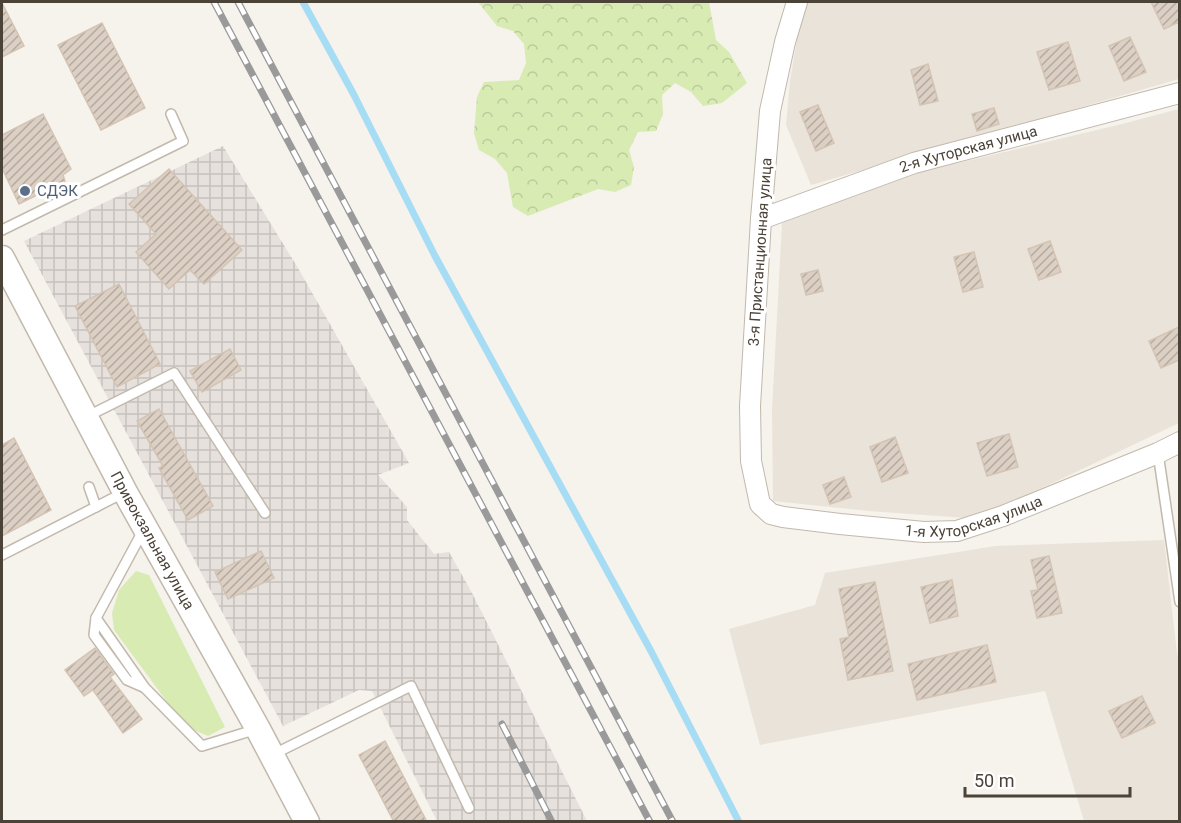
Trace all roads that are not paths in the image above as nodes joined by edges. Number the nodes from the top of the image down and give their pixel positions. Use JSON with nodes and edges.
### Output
{"nodes":[{"id":1,"x":797,"y":2,"type":"edge"},
{"id":2,"x":1179,"y":93,"type":"edge"},
{"id":3,"x":171,"y":114,"type":"dead end"},
{"id":4,"x":761,"y":219,"type":"junction"},
{"id":5,"x":2,"y":230,"type":"edge"},
{"id":6,"x":5,"y":271,"type":"edge"},
{"id":7,"x":85,"y":417,"type":"junction"},
{"id":8,"x":1179,"y":442,"type":"edge"},
{"id":9,"x":1158,"y":453,"type":"junction"},
{"id":10,"x":89,"y":487,"type":"dead end"},
{"id":11,"x":125,"y":492,"type":"junction"},
{"id":12,"x":760,"y":504,"type":"joint"},
{"id":13,"x":96,"y":507,"type":"junction"},
{"id":14,"x":264,"y":513,"type":"dead end"},
{"id":15,"x":145,"y":527,"type":"junction"},
{"id":16,"x":2,"y":555,"type":"edge"},
{"id":17,"x":1179,"y":602,"type":"edge"},
{"id":18,"x":258,"y":729,"type":"junction"},
{"id":19,"x":272,"y":755,"type":"junction"},
{"id":20,"x":469,"y":808,"type":"dead end"},
{"id":21,"x":307,"y":822,"type":"edge"}],
"edges":[{"from":1,"to":4,"type":"street","name":"3-я Пристанционная улица"},
{"from":2,"to":4,"type":"street","name":"2-я Хуторская улица"},
{"from":3,"to":5,"type":"lane"},
{"from":4,"to":12,"type":"street","name":"3-я Пристанционная улица"},
{"from":6,"to":7,"type":"street","name":"Привокзальная улица"},
{"from":7,"to":11,"type":"street","name":"Привокзальная улица"},
{"from":7,"to":14,"type":"lane"},
{"from":8,"to":9,"type":"street","name":"1-я Хуторская улица"},
{"from":9,"to":12,"type":"street","name":"1-я Хуторская улица"},
{"from":9,"to":17,"type":"lane"},
{"from":10,"to":13,"type":"lane"},
{"from":11,"to":13,"type":"lane"},
{"from":11,"to":15,"type":"street","name":"Привокзальная улица"},
{"from":13,"to":16,"type":"lane"},
{"from":15,"to":18,"type":"street","name":"Привокзальная улица"},
{"from":15,"to":18,"type":"lane"},
{"from":18,"to":19,"type":"street","name":"Привокзальная улица"},
{"from":19,"to":20,"type":"lane"},
{"from":19,"to":21,"type":"street","name":"Привокзальная улица"}]}
